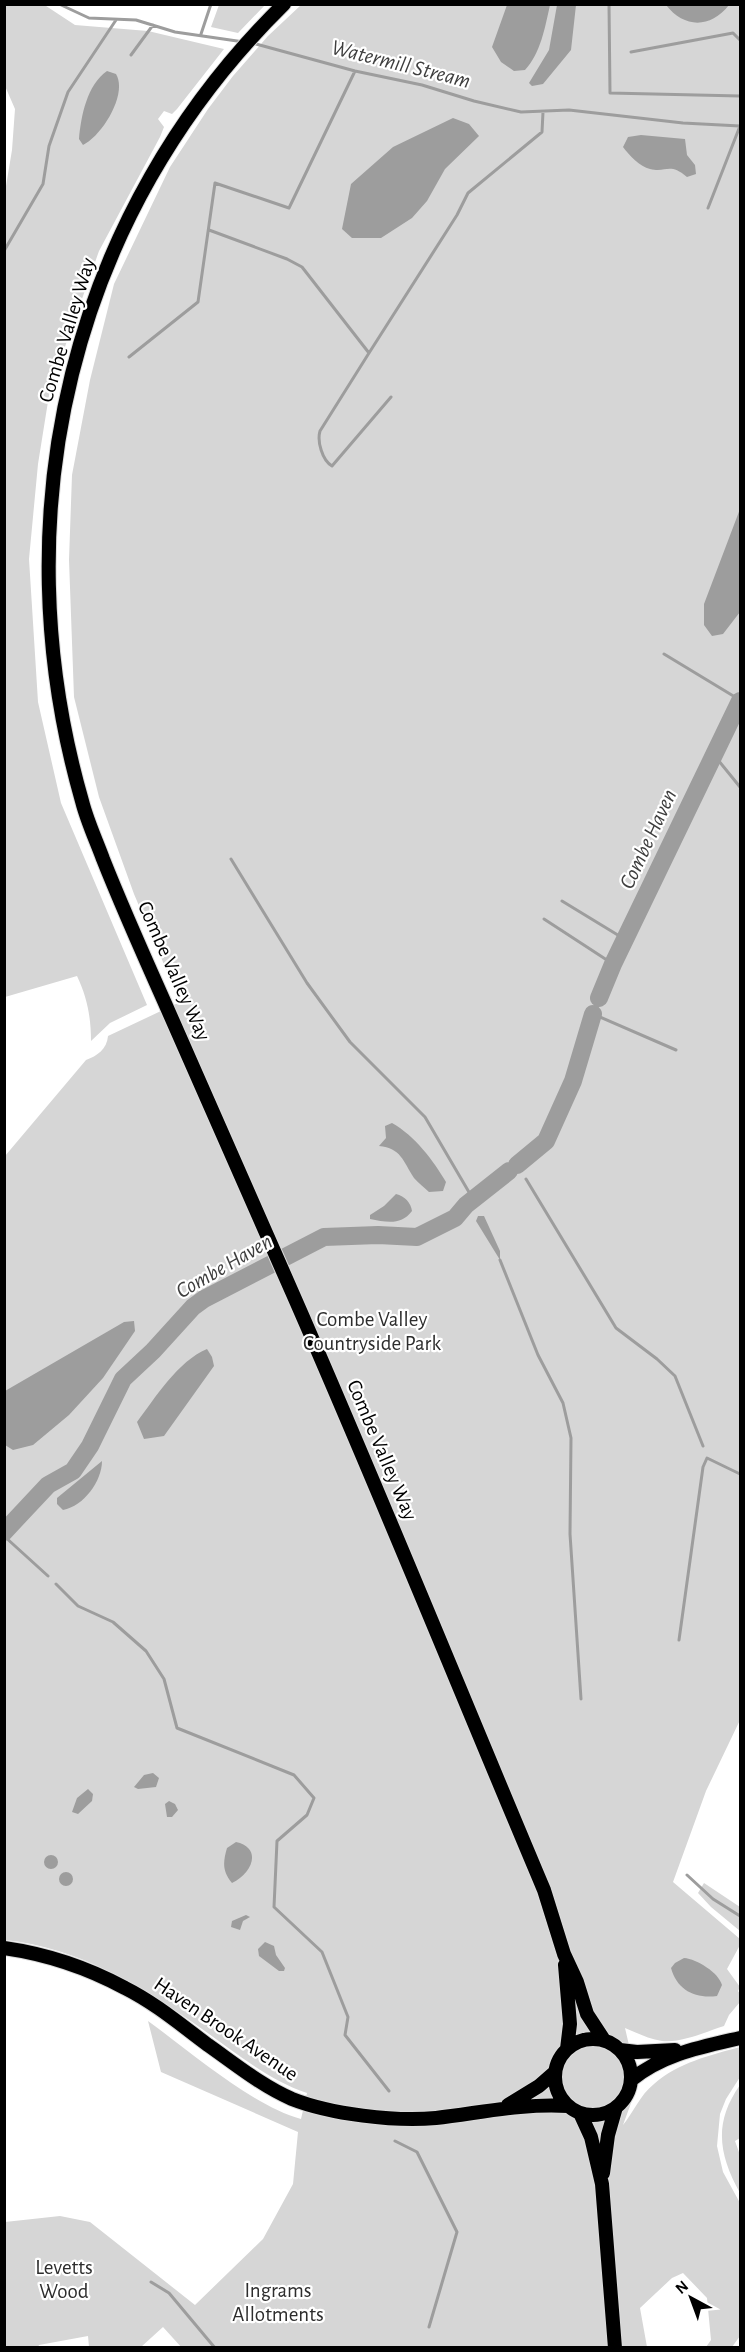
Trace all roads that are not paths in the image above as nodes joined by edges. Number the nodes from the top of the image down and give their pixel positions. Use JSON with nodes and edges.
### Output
{"nodes":[{"id":1,"x":284,"y":4,"type":"edge"},
{"id":2,"x":4,"y":1948,"type":"edge"},
{"id":3,"x":564,"y":1954,"type":"junction"},
{"id":4,"x":741,"y":2038,"type":"edge"},
{"id":5,"x":604,"y":2040,"type":"junction"},
{"id":6,"x":567,"y":2049,"type":"junction"},
{"id":7,"x":620,"y":2050,"type":"junction"},
{"id":8,"x":689,"y":2050,"type":"junction"},
{"id":9,"x":555,"y":2072,"type":"junction"},
{"id":10,"x":631,"y":2080,"type":"junction"},
{"id":11,"x":616,"y":2107,"type":"junction"},
{"id":12,"x":501,"y":2109,"type":"junction"},
{"id":13,"x":574,"y":2110,"type":"junction"},
{"id":14,"x":602,"y":2184,"type":"junction"},
{"id":15,"x":615,"y":2348,"type":"edge"}],
"edges":[{"from":1,"to":3,"type":"main road","name":"Combe Valley Way"},
{"from":2,"to":12,"type":"main road","name":"Haven Brook Avenue"},
{"from":3,"to":5,"type":"main road","name":"Combe Valley Way"},
{"from":3,"to":6,"type":"main road","name":"Combe Valley Way"},
{"from":4,"to":8,"type":"main road"},
{"from":5,"to":6,"type":"main road"},
{"from":5,"to":7,"type":"main road"},
{"from":6,"to":9,"type":"main road"},
{"from":7,"to":8,"type":"main road"},
{"from":7,"to":10,"type":"main road"},
{"from":8,"to":10,"type":"main road"},
{"from":9,"to":12,"type":"main road","name":"Haven Brook Avenue"},
{"from":9,"to":13,"type":"main road"},
{"from":10,"to":11,"type":"main road"},
{"from":11,"to":13,"type":"main road"},
{"from":11,"to":14,"type":"main road"},
{"from":12,"to":13,"type":"main road","name":"Haven Brook Avenue"},
{"from":13,"to":14,"type":"main road"},
{"from":14,"to":15,"type":"main road"}]}
